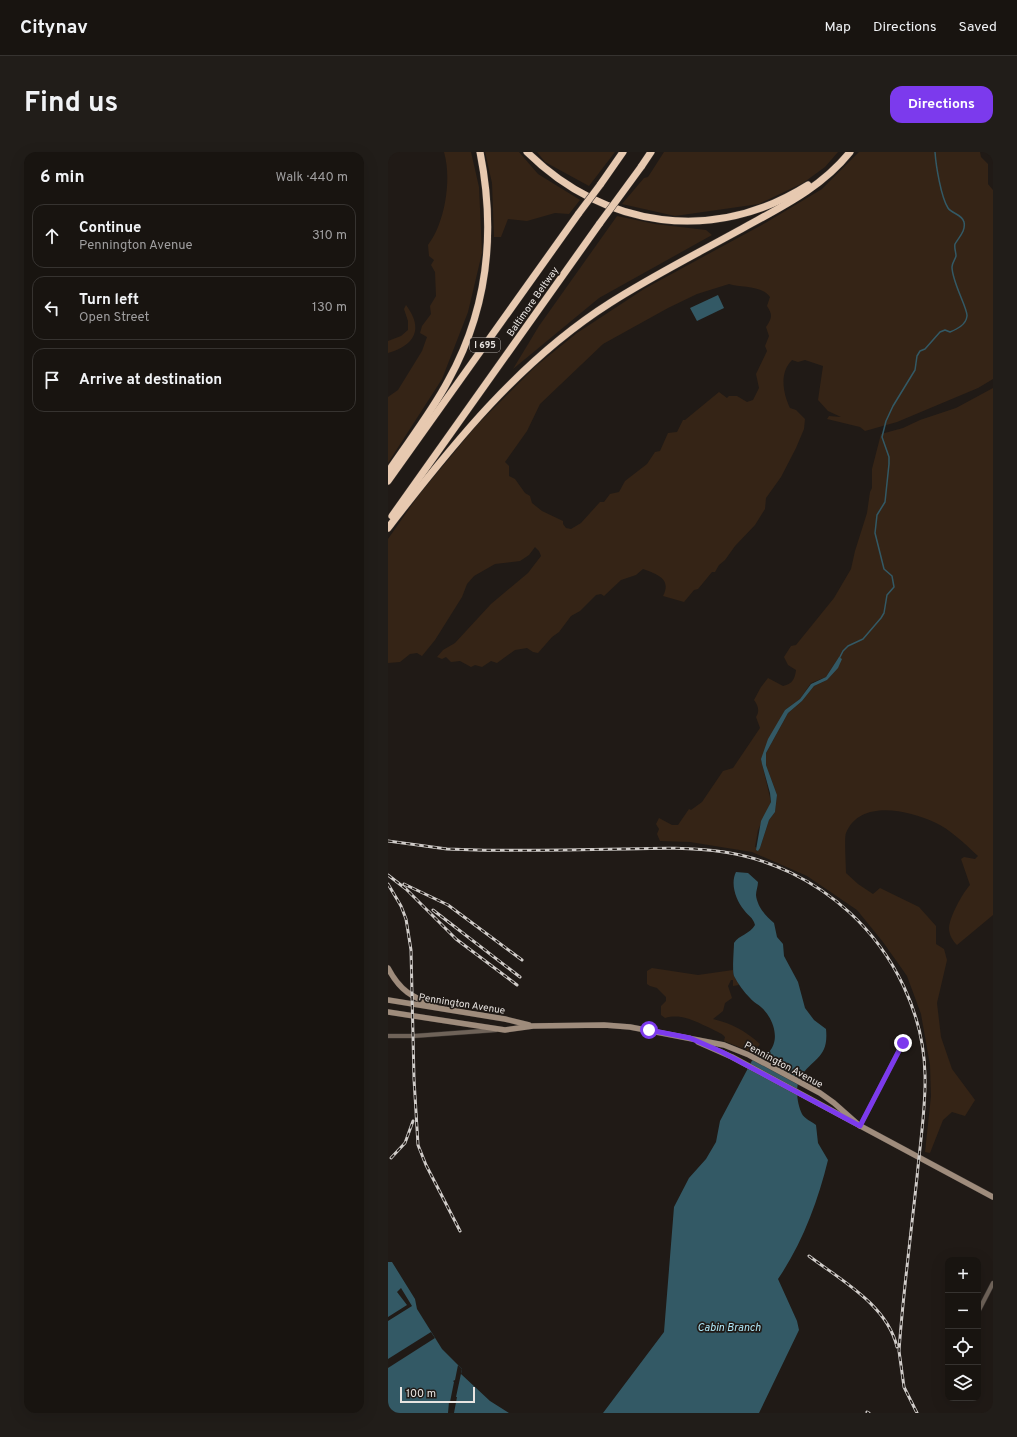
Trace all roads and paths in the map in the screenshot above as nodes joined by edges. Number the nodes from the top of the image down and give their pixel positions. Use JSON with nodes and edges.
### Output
{"nodes":[{"id":1,"x":480,"y":152,"type":"edge"},
{"id":2,"x":526,"y":152,"type":"edge"},
{"id":3,"x":623,"y":152,"type":"edge"},
{"id":4,"x":651,"y":152,"type":"edge"},
{"id":5,"x":849,"y":152,"type":"edge"},
{"id":6,"x":388,"y":472,"type":"edge"},
{"id":7,"x":388,"y":481,"type":"edge"},
{"id":8,"x":388,"y":521,"type":"edge"},
{"id":9,"x":388,"y":528,"type":"edge"},
{"id":10,"x":388,"y":968,"type":"edge"},
{"id":11,"x":388,"y":1000,"type":"edge"},
{"id":12,"x":446,"y":1010,"type":"junction"},
{"id":13,"x":388,"y":1012,"type":"edge"},
{"id":14,"x":533,"y":1026,"type":"junction"},
{"id":15,"x":505,"y":1030,"type":"junction"},
{"id":16,"x":388,"y":1036,"type":"edge"},
{"id":17,"x":690,"y":1038,"type":"junction"},
{"id":18,"x":903,"y":1043,"type":"dead end"},
{"id":19,"x":860,"y":1126,"type":"junction"},
{"id":20,"x":993,"y":1196,"type":"edge"},
{"id":21,"x":993,"y":1283,"type":"edge"},
{"id":22,"x":981,"y":1306,"type":"edge"}],
"edges":[{"from":1,"to":6,"type":"highway"},
{"from":2,"to":5,"type":"highway"},
{"from":3,"to":7,"type":"highway","name":"Baltimore Beltway","number":"I 695","bridge":true},
{"from":4,"to":8,"type":"highway","name":"Baltimore Beltway","number":"I 695","bridge":true},
{"from":5,"to":9,"type":"highway"},
{"from":10,"to":12,"type":"main road"},
{"from":11,"to":12,"type":"main road","name":"Pennington Avenue"},
{"from":12,"to":14,"type":"main road","name":"Pennington Avenue"},
{"from":13,"to":15,"type":"main road","name":"Pennington Avenue"},
{"from":14,"to":15,"type":"main road","name":"Pennington Avenue"},
{"from":14,"to":17,"type":"main road","name":"Pennington Avenue"},
{"from":15,"to":16,"type":"street"},
{"from":17,"to":19,"type":"main road","name":"Pennington Avenue"},
{"from":17,"to":19,"type":"main road","name":"Pennington Avenue"},
{"from":18,"to":19,"type":"street"},
{"from":19,"to":20,"type":"main road","name":"Pennington Avenue"},
{"from":21,"to":22,"type":"street"}]}
